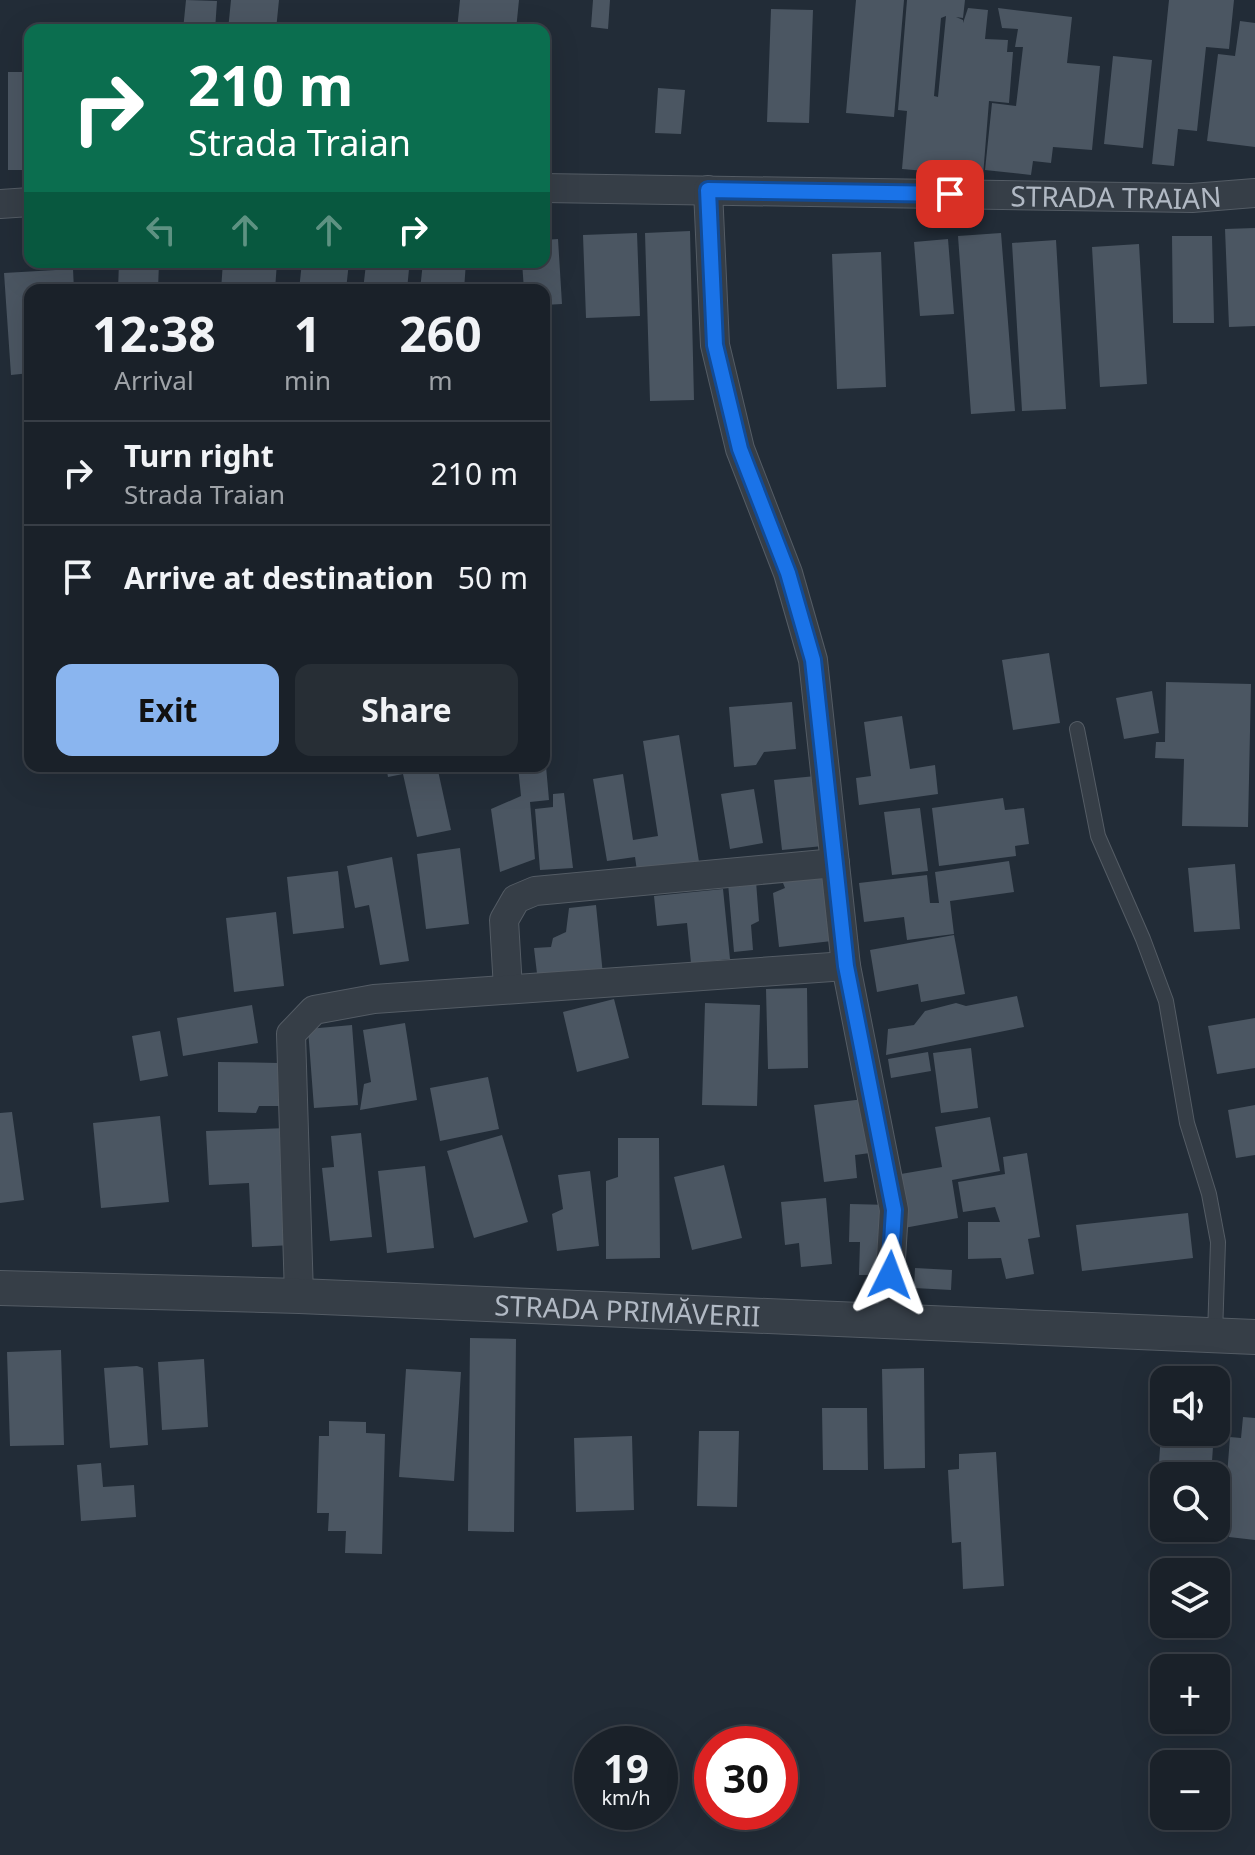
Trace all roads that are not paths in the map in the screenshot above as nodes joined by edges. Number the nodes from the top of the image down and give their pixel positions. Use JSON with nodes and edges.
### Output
{"nodes":[{"id":1,"x":550,"y":188,"type":"edge"},
{"id":2,"x":708,"y":190,"type":"junction"},
{"id":3,"x":1255,"y":193,"type":"edge"},
{"id":4,"x":24,"y":202,"type":"edge"},
{"id":5,"x":0,"y":204,"type":"edge"},
{"id":6,"x":1077,"y":729,"type":"dead end"},
{"id":7,"x":835,"y":863,"type":"junction"},
{"id":8,"x":846,"y":966,"type":"junction"},
{"id":9,"x":508,"y":989,"type":"junction"},
{"id":10,"x":0,"y":1288,"type":"edge"},
{"id":11,"x":299,"y":1296,"type":"junction"},
{"id":12,"x":894,"y":1322,"type":"junction"},
{"id":13,"x":1215,"y":1336,"type":"junction"},
{"id":14,"x":1255,"y":1337,"type":"edge"}],
"edges":[{"from":1,"to":2,"type":"street","name":"STRADA TRAIAN"},
{"from":2,"to":3,"type":"street","name":"STRADA TRAIAN"},
{"from":2,"to":7,"type":"street"},
{"from":4,"to":5,"type":"street"},
{"from":6,"to":13,"type":"lane"},
{"from":7,"to":8,"type":"street"},
{"from":7,"to":9,"type":"street"},
{"from":8,"to":9,"type":"street"},
{"from":8,"to":12,"type":"street"},
{"from":9,"to":11,"type":"street"},
{"from":10,"to":11,"type":"street","name":"STRADA PRIMĂVERII"},
{"from":11,"to":12,"type":"street","name":"STRADA PRIMĂVERII"},
{"from":12,"to":13,"type":"street","name":"STRADA PRIMĂVERII"},
{"from":13,"to":14,"type":"street","name":"STRADA PRIMĂVERII"}]}
